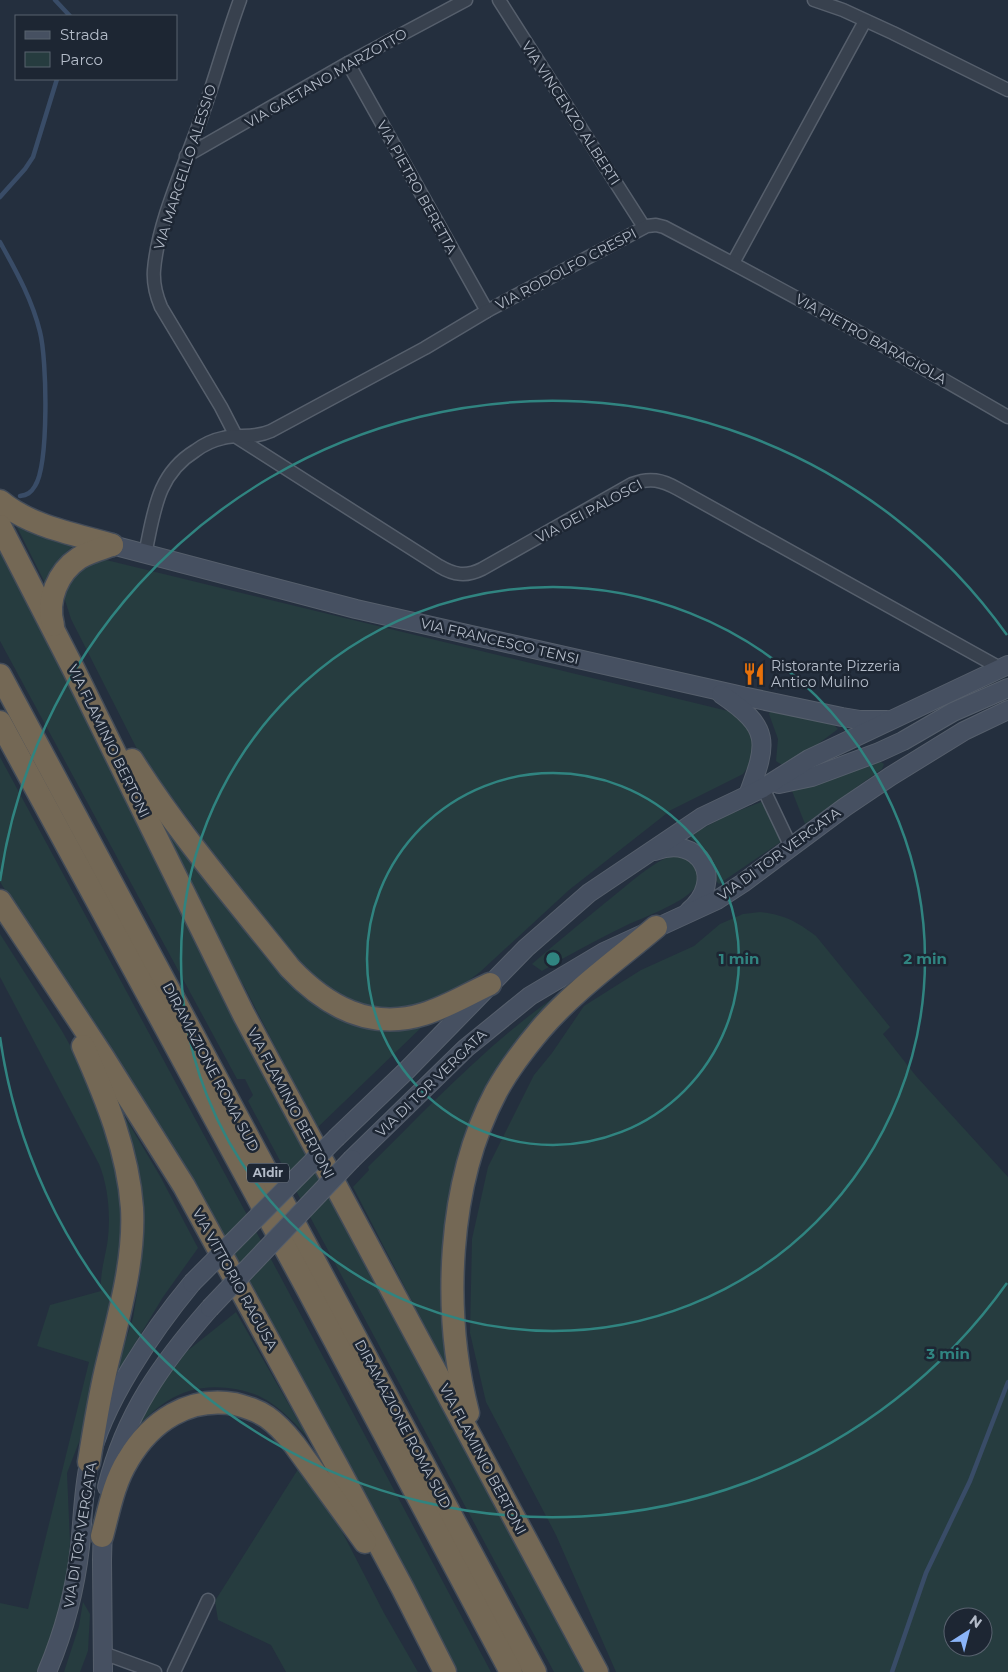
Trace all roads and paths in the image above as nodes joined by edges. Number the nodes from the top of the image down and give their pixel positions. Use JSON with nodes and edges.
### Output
{"nodes":[{"id":1,"x":240,"y":0,"type":"edge"},
{"id":2,"x":466,"y":0,"type":"edge"},
{"id":3,"x":499,"y":0,"type":"edge"},
{"id":4,"x":814,"y":0,"type":"edge"},
{"id":5,"x":865,"y":21,"type":"junction"},
{"id":6,"x":348,"y":63,"type":"junction"},
{"id":7,"x":1008,"y":90,"type":"edge"},
{"id":8,"x":186,"y":156,"type":"junction"},
{"id":9,"x":644,"y":227,"type":"junction"},
{"id":10,"x":733,"y":263,"type":"junction"},
{"id":11,"x":487,"y":311,"type":"junction"},
{"id":12,"x":1008,"y":417,"type":"edge"},
{"id":13,"x":236,"y":436,"type":"junction"},
{"id":14,"x":0,"y":501,"type":"edge"},
{"id":15,"x":0,"y":526,"type":"edge"},
{"id":16,"x":112,"y":545,"type":"junction"},
{"id":17,"x":145,"y":554,"type":"junction"},
{"id":18,"x":56,"y":635,"type":"junction"},
{"id":19,"x":1004,"y":667,"type":"edge"},
{"id":20,"x":74,"y":670,"type":"junction"},
{"id":21,"x":0,"y":674,"type":"edge"},
{"id":22,"x":1008,"y":688,"type":"edge"},
{"id":23,"x":714,"y":690,"type":"junction"},
{"id":24,"x":1008,"y":710,"type":"edge"},
{"id":25,"x":890,"y":720,"type":"junction"},
{"id":26,"x":0,"y":722,"type":"edge"},
{"id":27,"x":756,"y":792,"type":"junction"},
{"id":28,"x":791,"y":847,"type":"junction"},
{"id":29,"x":638,"y":860,"type":"junction"},
{"id":30,"x":0,"y":901,"type":"edge"},
{"id":31,"x":666,"y":923,"type":"junction"},
{"id":32,"x":490,"y":984,"type":"junction"},
{"id":33,"x":56,"y":986,"type":"junction"},
{"id":34,"x":89,"y":1462,"type":"junction"},
{"id":35,"x":489,"y":1473,"type":"junction"},
{"id":36,"x":102,"y":1536,"type":"junction"},
{"id":37,"x":403,"y":1589,"type":"junction"},
{"id":38,"x":208,"y":1600,"type":"dead end"},
{"id":39,"x":103,"y":1653,"type":"junction"},
{"id":40,"x":47,"y":1672,"type":"edge"},
{"id":41,"x":103,"y":1672,"type":"edge"},
{"id":42,"x":155,"y":1672,"type":"edge"},
{"id":43,"x":174,"y":1672,"type":"edge"},
{"id":44,"x":445,"y":1672,"type":"edge"},
{"id":45,"x":511,"y":1672,"type":"edge"},
{"id":46,"x":535,"y":1672,"type":"edge"},
{"id":47,"x":597,"y":1672,"type":"edge"}],
"edges":[{"from":1,"to":8,"type":"street","name":"VIA MARCELLO ALESSIO"},
{"from":2,"to":6,"type":"street","name":"VIA GAETANO MARZOTTO"},
{"from":3,"to":9,"type":"street","name":"VIA VINCENZO ALBERTI"},
{"from":4,"to":5,"type":"street"},
{"from":5,"to":7,"type":"street"},
{"from":5,"to":10,"type":"street"},
{"from":6,"to":8,"type":"street","name":"VIA GAETANO MARZOTTO"},
{"from":6,"to":11,"type":"street","name":"VIA PIETRO BERETTA"},
{"from":8,"to":13,"type":"street","name":"VIA MARCELLO ALESSIO"},
{"from":9,"to":10,"type":"street","name":"VIA RODOLFO CRESPI"},
{"from":9,"to":11,"type":"street","name":"VIA RODOLFO CRESPI"},
{"from":10,"to":12,"type":"street","name":"VIA PIETRO BARAGIOLA"},
{"from":11,"to":13,"type":"street","name":"VIA RODOLFO CRESPI"},
{"from":13,"to":17,"type":"street","name":"VIA RODOLFO CRESPI"},
{"from":13,"to":19,"type":"street","name":"VIA DEI PALOSCI"},
{"from":14,"to":16,"type":"highway"},
{"from":15,"to":18,"type":"highway","name":"VIA FLAMINIO BERTONI"},
{"from":16,"to":17,"type":"main road","name":"VIA FRANCESCO TENSI"},
{"from":16,"to":18,"type":"highway"},
{"from":17,"to":23,"type":"main road","name":"VIA FRANCESCO TENSI"},
{"from":18,"to":20,"type":"highway","name":"VIA FLAMINIO BERTONI"},
{"from":19,"to":25,"type":"main road","name":"VIA DI TOR VERGATA"},
{"from":20,"to":32,"type":"highway"},
{"from":20,"to":35,"type":"highway","name":"VIA FLAMINIO BERTONI"},
{"from":21,"to":46,"type":"highway","name":"DIRAMAZIONE ROMA SUD","number":"A1dir"},
{"from":22,"to":27,"type":"main road","name":"VIA DI TOR VERGATA"},
{"from":23,"to":25,"type":"main road","name":"VIA FRANCESCO TENSI"},
{"from":23,"to":27,"type":"main road"},
{"from":24,"to":28,"type":"main road","name":"VIA DI TOR VERGATA"},
{"from":25,"to":27,"type":"main road","name":"VIA DI TOR VERGATA"},
{"from":26,"to":45,"type":"highway","name":"DIRAMAZIONE ROMA SUD","number":"A1dir"},
{"from":27,"to":28,"type":"street"},
{"from":27,"to":29,"type":"main road","name":"VIA DI TOR VERGATA"},
{"from":28,"to":31,"type":"main road","name":"VIA DI TOR VERGATA"},
{"from":29,"to":31,"type":"main road"},
{"from":29,"to":32,"type":"main road","name":"VIA DI TOR VERGATA"},
{"from":30,"to":33,"type":"highway","name":"VIA VITTORIO RAGUSA"},
{"from":31,"to":35,"type":"highway"},
{"from":31,"to":36,"type":"main road","name":"VIA DI TOR VERGATA","bridge":true},
{"from":32,"to":34,"type":"main road","name":"VIA DI TOR VERGATA","bridge":true},
{"from":33,"to":34,"type":"highway"},
{"from":33,"to":37,"type":"highway","name":"VIA VITTORIO RAGUSA"},
{"from":34,"to":40,"type":"main road","name":"VIA DI TOR VERGATA"},
{"from":35,"to":47,"type":"highway","name":"VIA FLAMINIO BERTONI"},
{"from":36,"to":37,"type":"highway"},
{"from":36,"to":39,"type":"main road","name":"VIA DI TOR VERGATA"},
{"from":37,"to":44,"type":"highway","name":"VIA VITTORIO RAGUSA"},
{"from":38,"to":43,"type":"street"},
{"from":39,"to":41,"type":"main road","name":"VIA DI TOR VERGATA"},
{"from":39,"to":42,"type":"street"}]}
